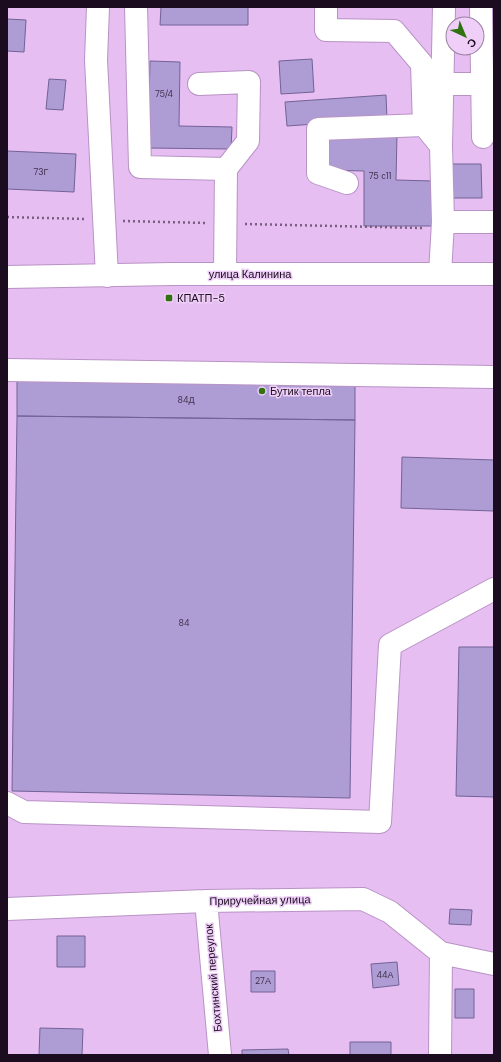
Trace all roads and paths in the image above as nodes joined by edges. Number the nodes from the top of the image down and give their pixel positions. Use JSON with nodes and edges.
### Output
{"nodes":[{"id":1,"x":98,"y":7,"type":"edge"},
{"id":2,"x":136,"y":7,"type":"edge"},
{"id":3,"x":326,"y":7,"type":"edge"},
{"id":4,"x":444,"y":7,"type":"edge"},
{"id":5,"x":481,"y":7,"type":"edge"},
{"id":6,"x":199,"y":84,"type":"dead end"},
{"id":7,"x":442,"y":84,"type":"junction"},
{"id":8,"x":482,"y":84,"type":"junction"},
{"id":9,"x":424,"y":125,"type":"junction"},
{"id":10,"x":482,"y":137,"type":"dead end"},
{"id":11,"x":441,"y":146,"type":"junction"},
{"id":12,"x":226,"y":169,"type":"junction"},
{"id":13,"x":347,"y":182,"type":"dead end"},
{"id":14,"x":7,"y":217,"type":"edge"},
{"id":15,"x":104,"y":220,"type":"junction"},
{"id":16,"x":494,"y":222,"type":"edge"},
{"id":17,"x":225,"y":224,"type":"junction"},
{"id":18,"x":443,"y":225,"type":"junction"},
{"id":19,"x":225,"y":274,"type":"junction"},
{"id":20,"x":440,"y":274,"type":"junction"},
{"id":21,"x":494,"y":274,"type":"edge"},
{"id":22,"x":107,"y":276,"type":"junction"},
{"id":23,"x":7,"y":277,"type":"edge"},
{"id":24,"x":7,"y":370,"type":"edge"},
{"id":25,"x":494,"y":378,"type":"edge"},
{"id":26,"x":494,"y":589,"type":"edge"},
{"id":27,"x":7,"y":803,"type":"edge"},
{"id":28,"x":206,"y":901,"type":"junction"},
{"id":29,"x":7,"y":909,"type":"edge"},
{"id":30,"x":441,"y":953,"type":"junction"},
{"id":31,"x":494,"y":964,"type":"edge"},
{"id":32,"x":220,"y":1055,"type":"edge"},
{"id":33,"x":440,"y":1055,"type":"edge"}],
"edges":[{"from":1,"to":15,"type":"street"},
{"from":2,"to":12,"type":"street"},
{"from":3,"to":9,"type":"street"},
{"from":4,"to":7,"type":"street"},
{"from":5,"to":8,"type":"street"},
{"from":6,"to":12,"type":"street"},
{"from":7,"to":8,"type":"street"},
{"from":7,"to":11,"type":"street"},
{"from":8,"to":10,"type":"street"},
{"from":9,"to":11,"type":"street"},
{"from":9,"to":13,"type":"street"},
{"from":11,"to":18,"type":"street"},
{"from":12,"to":17,"type":"street"},
{"from":14,"to":15,"type":"path"},
{"from":15,"to":17,"type":"path"},
{"from":15,"to":22,"type":"street"},
{"from":16,"to":18,"type":"street"},
{"from":17,"to":18,"type":"path"},
{"from":17,"to":19,"type":"street"},
{"from":18,"to":20,"type":"street"},
{"from":19,"to":20,"type":"street","name":"улица Калинина"},
{"from":19,"to":22,"type":"street","name":"улица Калинина"},
{"from":20,"to":21,"type":"street","name":"улица Калинина"},
{"from":22,"to":23,"type":"street","name":"улица Калинина"},
{"from":24,"to":25,"type":"street"},
{"from":26,"to":27,"type":"street"},
{"from":28,"to":29,"type":"street","name":"Приручейная улица"},
{"from":28,"to":30,"type":"street","name":"Приручейная улица"},
{"from":28,"to":32,"type":"street","name":"Бохтинский переулок"},
{"from":30,"to":31,"type":"street","name":"Приручейная улица"},
{"from":30,"to":33,"type":"street"}]}
